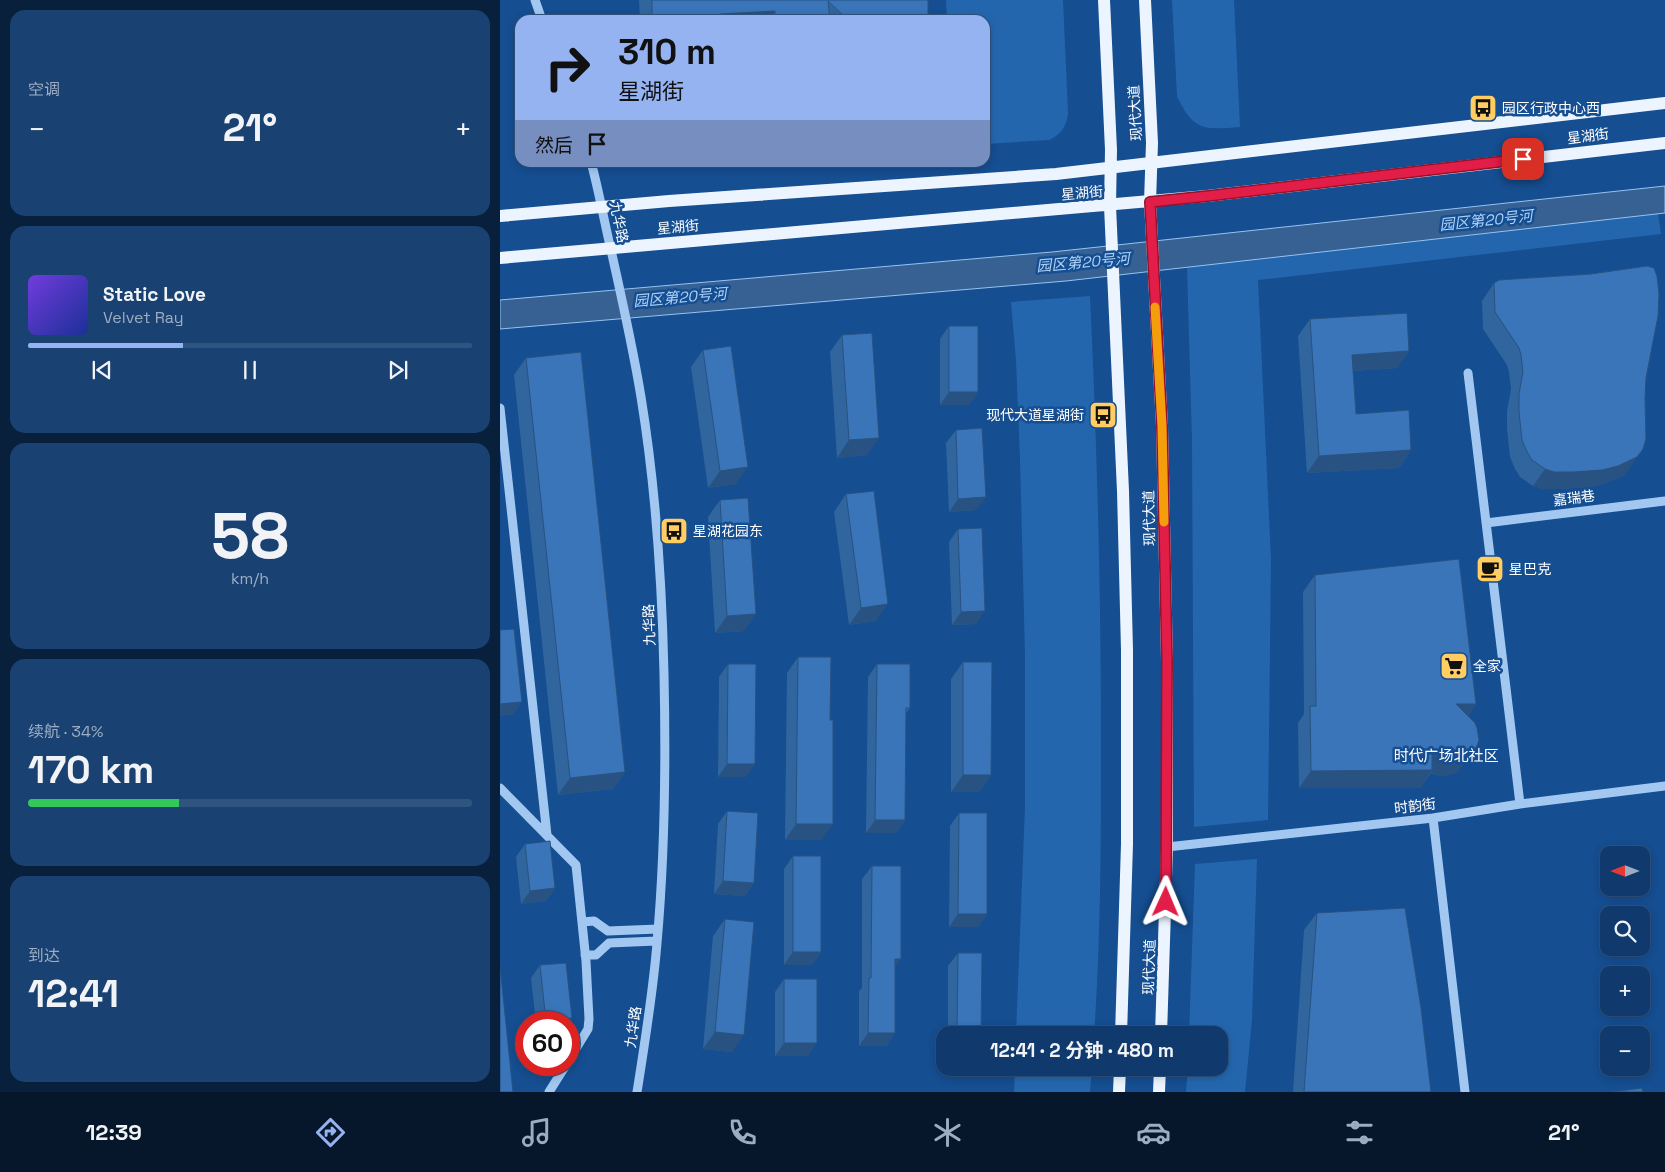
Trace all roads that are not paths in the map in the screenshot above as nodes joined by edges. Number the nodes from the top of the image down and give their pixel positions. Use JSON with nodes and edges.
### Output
{"nodes":[{"id":1,"x":535,"y":0,"type":"edge"},
{"id":2,"x":1104,"y":0,"type":"edge"},
{"id":3,"x":1145,"y":0,"type":"edge"},
{"id":4,"x":540,"y":15,"type":"edge"},
{"id":5,"x":1665,"y":103,"type":"edge"},
{"id":6,"x":1665,"y":143,"type":"edge"},
{"id":7,"x":1151,"y":164,"type":"junction"},
{"id":8,"x":592,"y":167,"type":"edge"},
{"id":9,"x":1111,"y":168,"type":"junction"},
{"id":10,"x":1150,"y":202,"type":"junction"},
{"id":11,"x":1110,"y":206,"type":"junction"},
{"id":12,"x":602,"y":207,"type":"junction"},
{"id":13,"x":500,"y":216,"type":"edge"},
{"id":14,"x":610,"y":248,"type":"junction"},
{"id":15,"x":500,"y":258,"type":"edge"},
{"id":16,"x":1468,"y":373,"type":"dead end"},
{"id":17,"x":500,"y":408,"type":"edge"},
{"id":18,"x":1665,"y":501,"type":"edge"},
{"id":19,"x":1486,"y":523,"type":"junction"},
{"id":20,"x":1665,"y":786,"type":"edge"},
{"id":21,"x":500,"y":788,"type":"edge"},
{"id":22,"x":1520,"y":804,"type":"junction"},
{"id":23,"x":1432,"y":818,"type":"junction"},
{"id":24,"x":546,"y":834,"type":"junction"},
{"id":25,"x":1167,"y":847,"type":"junction"},
{"id":26,"x":582,"y":922,"type":"junction"},
{"id":27,"x":658,"y":929,"type":"junction"},
{"id":28,"x":657,"y":941,"type":"junction"},
{"id":29,"x":585,"y":956,"type":"junction"},
{"id":30,"x":1121,"y":1026,"type":"edge"},
{"id":31,"x":1161,"y":1026,"type":"edge"},
{"id":32,"x":580,"y":1042,"type":"edge"},
{"id":33,"x":559,"y":1076,"type":"edge"},
{"id":34,"x":1120,"y":1076,"type":"edge"},
{"id":35,"x":1159,"y":1076,"type":"edge"},
{"id":36,"x":549,"y":1092,"type":"edge"},
{"id":37,"x":637,"y":1092,"type":"edge"},
{"id":38,"x":1119,"y":1092,"type":"edge"},
{"id":39,"x":1158,"y":1092,"type":"edge"},
{"id":40,"x":1465,"y":1092,"type":"edge"}],
"edges":[{"from":1,"to":4,"type":"street"},
{"from":2,"to":9,"type":"main road","name":"现代大道"},
{"from":3,"to":7,"type":"main road","name":"现代大道"},
{"from":5,"to":7,"type":"main road","name":"星湖街"},
{"from":6,"to":10,"type":"main road","name":"星湖街"},
{"from":7,"to":9,"type":"main road","name":"星湖街"},
{"from":7,"to":10,"type":"main road","name":"现代大道"},
{"from":8,"to":12,"type":"street","name":"九华路"},
{"from":9,"to":11,"type":"main road","name":"现代大道"},
{"from":9,"to":12,"type":"main road","name":"星湖街"},
{"from":10,"to":11,"type":"main road","name":"星湖街"},
{"from":10,"to":25,"type":"main road","name":"现代大道"},
{"from":11,"to":14,"type":"main road","name":"星湖街"},
{"from":11,"to":30,"type":"main road","name":"现代大道"},
{"from":12,"to":13,"type":"main road","name":"星湖街"},
{"from":12,"to":14,"type":"street","name":"九华路"},
{"from":14,"to":15,"type":"main road","name":"星湖街"},
{"from":14,"to":27,"type":"street","name":"九华路"},
{"from":16,"to":19,"type":"street"},
{"from":17,"to":24,"type":"street"},
{"from":18,"to":19,"type":"street","name":"嘉瑞巷"},
{"from":19,"to":22,"type":"street"},
{"from":20,"to":22,"type":"street","name":"时韵街"},
{"from":21,"to":24,"type":"street"},
{"from":22,"to":23,"type":"street","name":"时韵街"},
{"from":23,"to":25,"type":"street","name":"时韵街"},
{"from":23,"to":40,"type":"street"},
{"from":24,"to":26,"type":"street"},
{"from":25,"to":31,"type":"main road","name":"现代大道"},
{"from":26,"to":27,"type":"street"},
{"from":26,"to":29,"type":"street"},
{"from":27,"to":28,"type":"street","name":"九华路"},
{"from":28,"to":29,"type":"street"},
{"from":28,"to":37,"type":"street","name":"九华路"},
{"from":29,"to":32,"type":"street"},
{"from":33,"to":36,"type":"street"},
{"from":34,"to":38,"type":"main road"},
{"from":35,"to":39,"type":"main road"}]}
